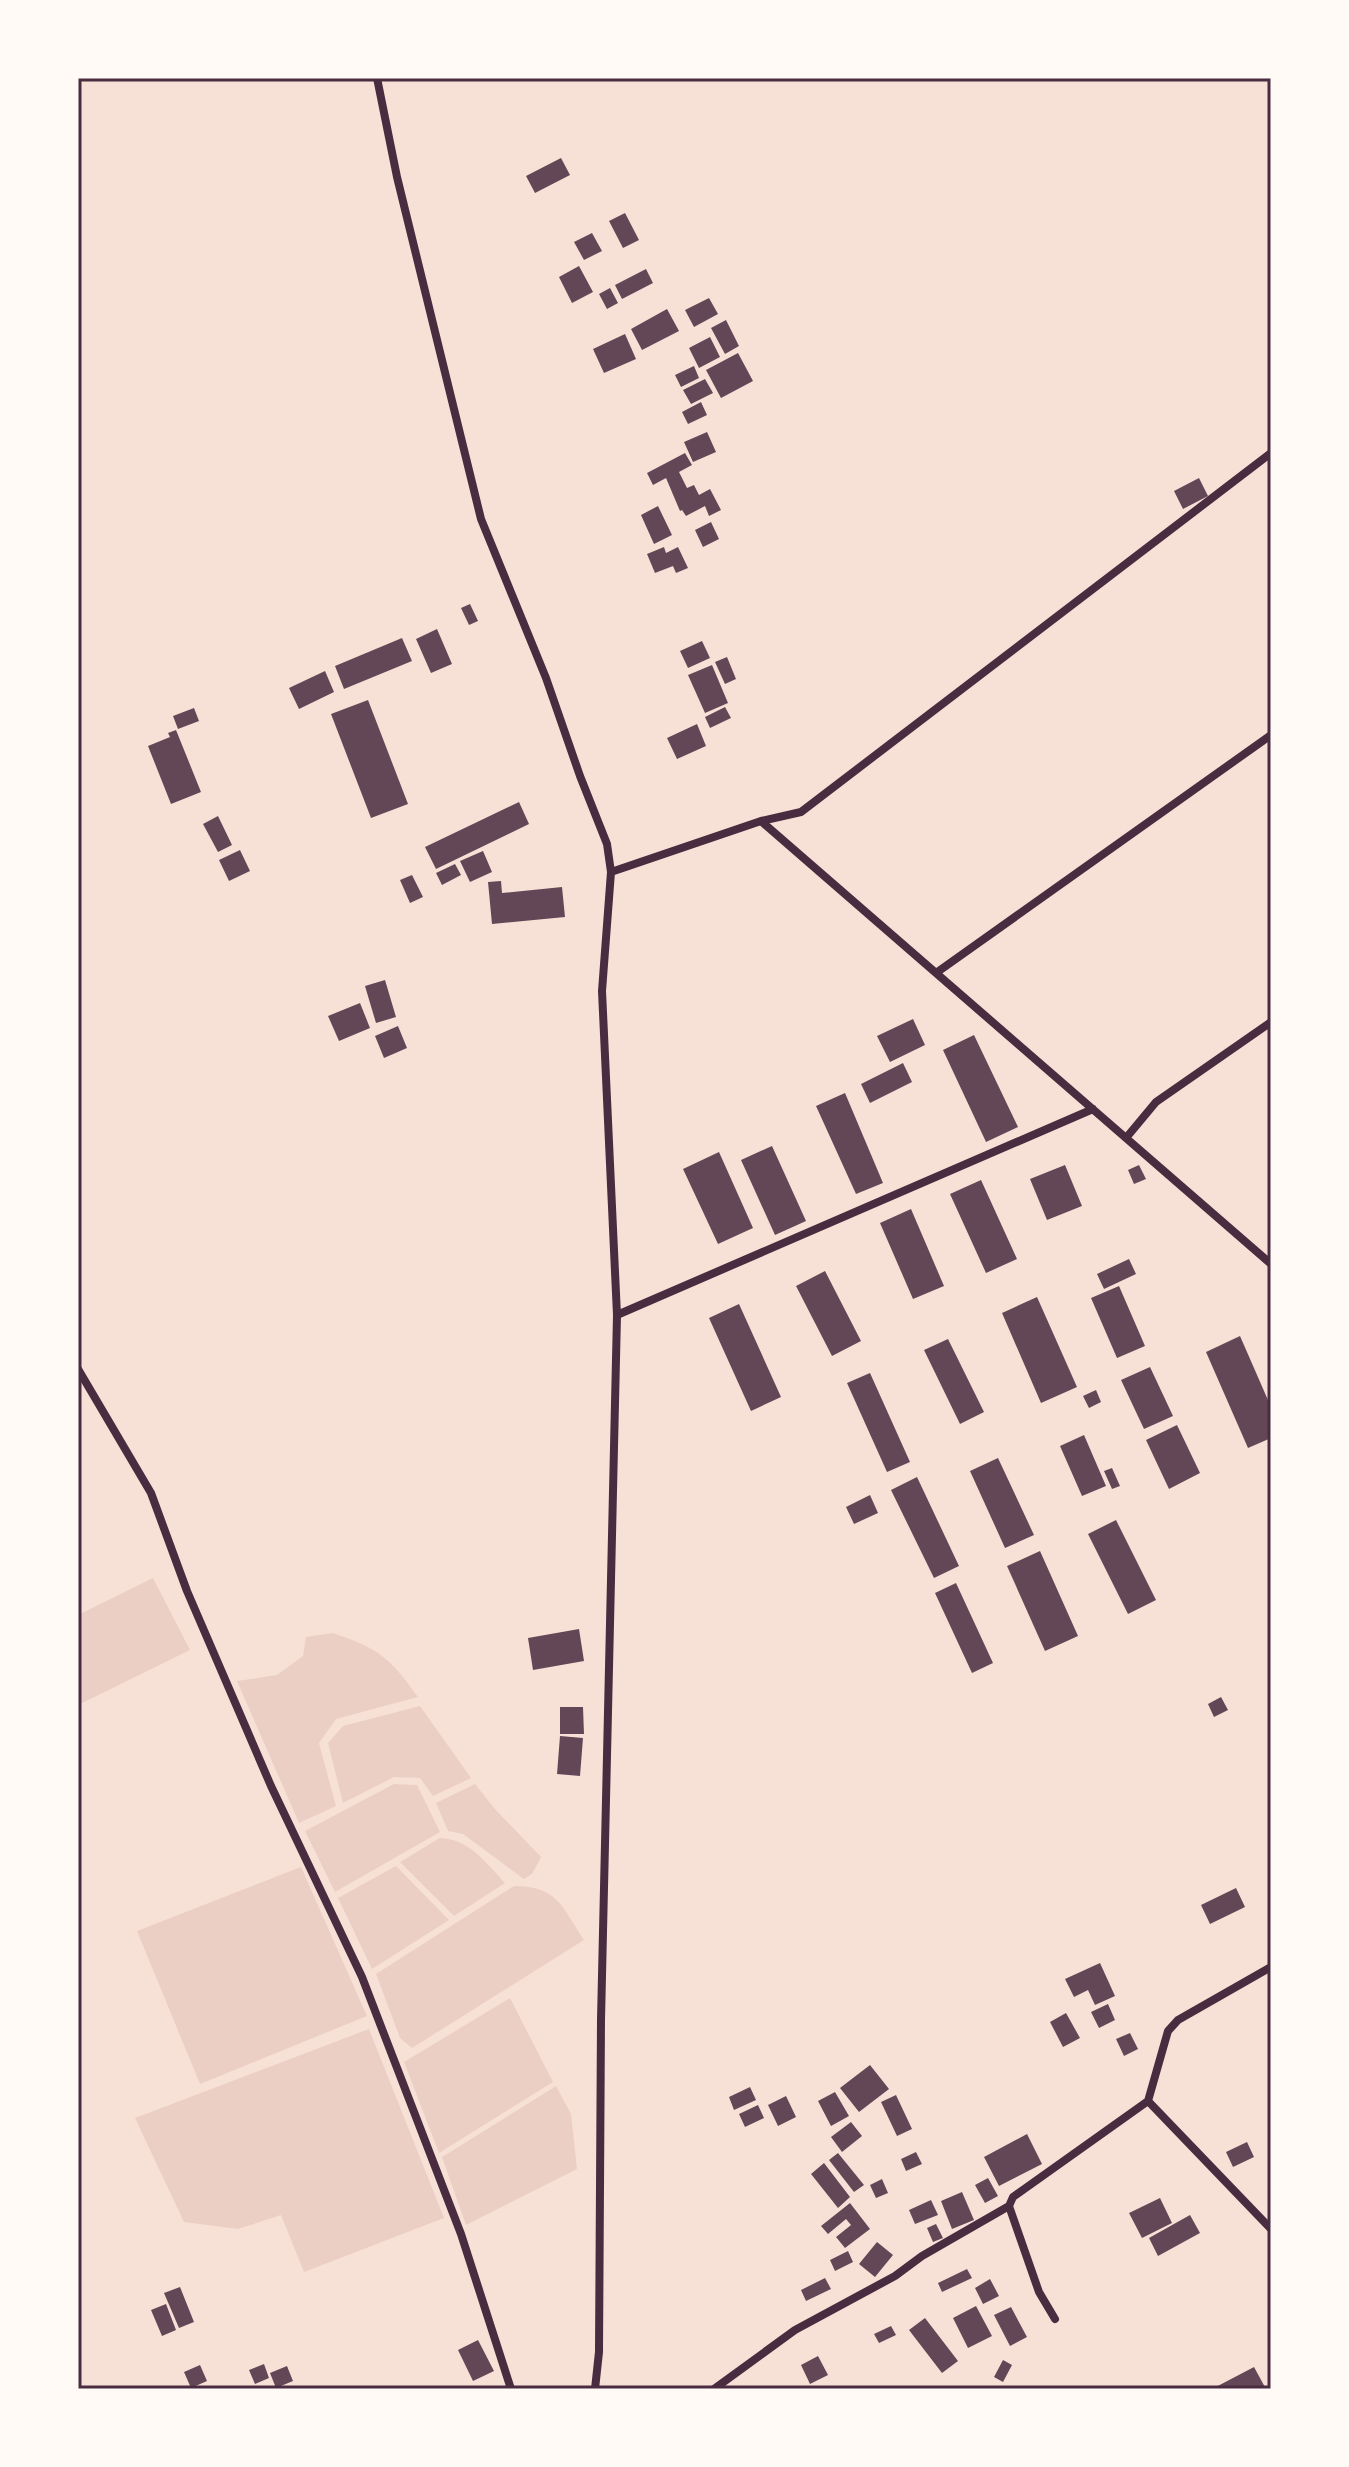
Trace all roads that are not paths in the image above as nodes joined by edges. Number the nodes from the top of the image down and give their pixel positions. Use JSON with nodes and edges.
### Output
{"nodes":[{"id":1,"x":377,"y":78,"type":"edge"},
{"id":2,"x":1271,"y":453,"type":"edge"},
{"id":3,"x":1271,"y":735,"type":"edge"},
{"id":4,"x":761,"y":821,"type":"junction"},
{"id":5,"x":611,"y":872,"type":"junction"},
{"id":6,"x":936,"y":973,"type":"junction"},
{"id":7,"x":1271,"y":1022,"type":"edge"},
{"id":8,"x":1093,"y":1109,"type":"junction"},
{"id":9,"x":1126,"y":1138,"type":"junction"},
{"id":10,"x":1271,"y":1264,"type":"edge"},
{"id":11,"x":617,"y":1315,"type":"junction"},
{"id":12,"x":78,"y":1369,"type":"edge"},
{"id":13,"x":1271,"y":1967,"type":"edge"},
{"id":14,"x":1148,"y":2101,"type":"junction"},
{"id":15,"x":1009,"y":2206,"type":"junction"},
{"id":16,"x":1271,"y":2229,"type":"edge"},
{"id":17,"x":1055,"y":2319,"type":"dead end"},
{"id":18,"x":511,"y":2389,"type":"edge"},
{"id":19,"x":595,"y":2389,"type":"edge"},
{"id":20,"x":714,"y":2389,"type":"edge"}],
"edges":[{"from":1,"to":5,"type":"street"},
{"from":2,"to":4,"type":"street"},
{"from":3,"to":6,"type":"street"},
{"from":4,"to":5,"type":"street"},
{"from":4,"to":6,"type":"street"},
{"from":5,"to":11,"type":"street"},
{"from":6,"to":8,"type":"street"},
{"from":7,"to":9,"type":"street"},
{"from":8,"to":9,"type":"street"},
{"from":8,"to":11,"type":"street"},
{"from":9,"to":10,"type":"street"},
{"from":11,"to":19,"type":"street"},
{"from":12,"to":18,"type":"street"},
{"from":13,"to":14,"type":"street"},
{"from":14,"to":15,"type":"street"},
{"from":14,"to":16,"type":"street"},
{"from":15,"to":17,"type":"street"},
{"from":15,"to":20,"type":"street"}]}
